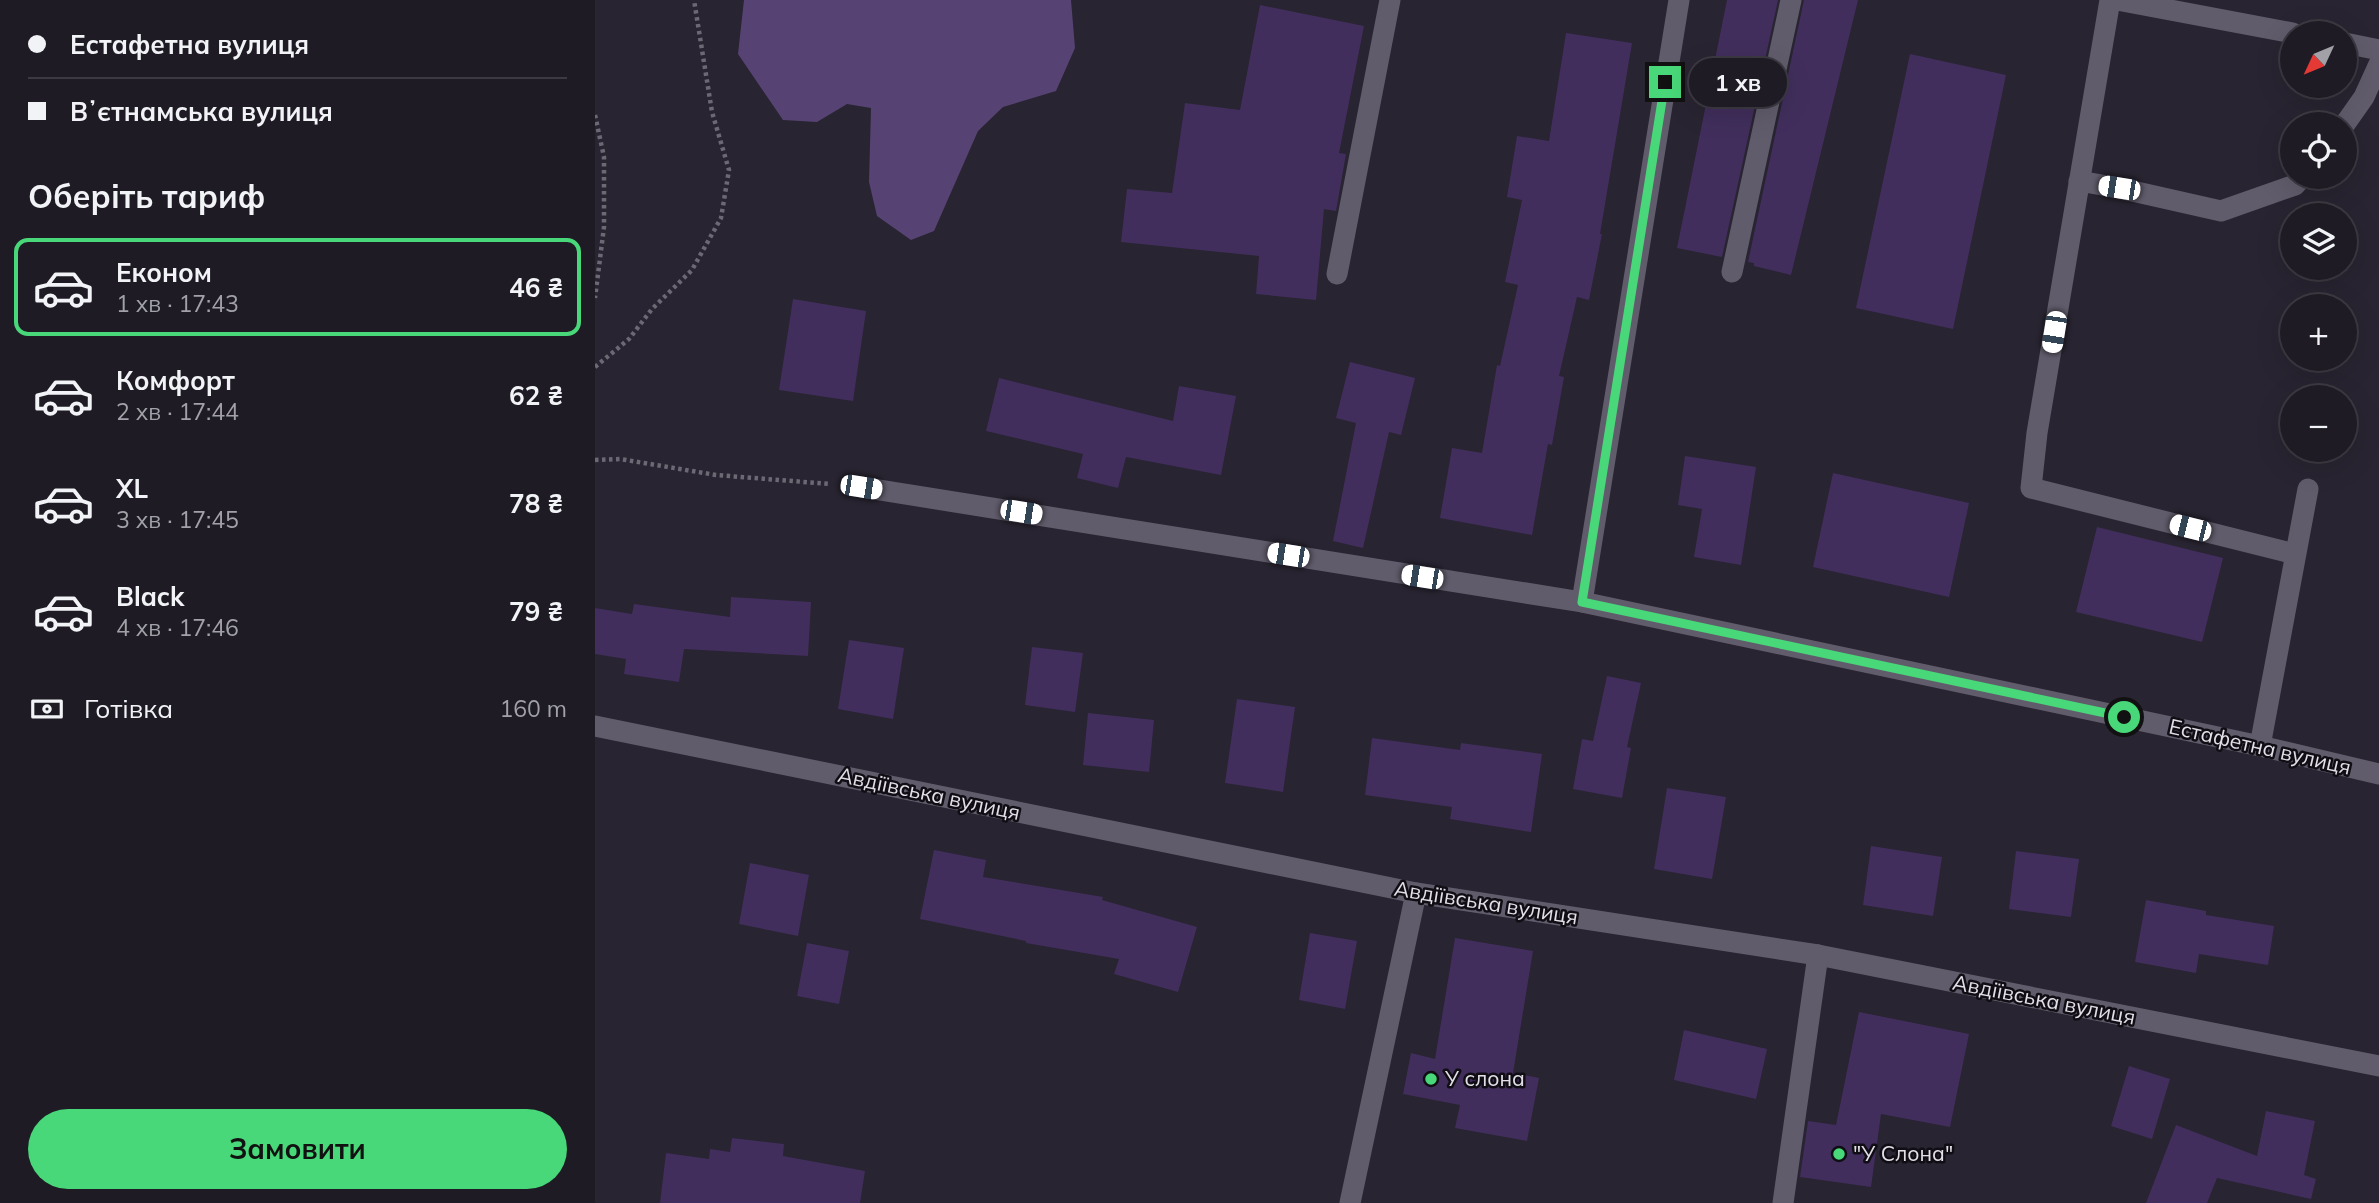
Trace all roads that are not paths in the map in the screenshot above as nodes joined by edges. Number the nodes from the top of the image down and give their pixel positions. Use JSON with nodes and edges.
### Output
{"nodes":[{"id":1,"x":1390,"y":0,"type":"edge"},
{"id":2,"x":1679,"y":0,"type":"edge"},
{"id":3,"x":1791,"y":0,"type":"edge"},
{"id":4,"x":2111,"y":0,"type":"edge"},
{"id":5,"x":2117,"y":0,"type":"edge"},
{"id":6,"x":2280,"y":31,"type":"edge"},
{"id":7,"x":2357,"y":45,"type":"edge"},
{"id":8,"x":2379,"y":50,"type":"edge"},
{"id":9,"x":2379,"y":64,"type":"edge"},
{"id":10,"x":2353,"y":112,"type":"edge"},
{"id":11,"x":2079,"y":181,"type":"junction"},
{"id":12,"x":2281,"y":189,"type":"edge"},
{"id":13,"x":1732,"y":272,"type":"dead end"},
{"id":14,"x":1337,"y":274,"type":"dead end"},
{"id":15,"x":861,"y":487,"type":"road end"},
{"id":16,"x":2308,"y":489,"type":"dead end"},
{"id":17,"x":2295,"y":554,"type":"junction"},
{"id":18,"x":1582,"y":602,"type":"junction"},
{"id":19,"x":595,"y":726,"type":"edge"},
{"id":20,"x":2260,"y":746,"type":"junction"},
{"id":21,"x":2379,"y":774,"type":"edge"},
{"id":22,"x":1416,"y":893,"type":"junction"},
{"id":23,"x":1818,"y":955,"type":"junction"},
{"id":24,"x":2379,"y":1066,"type":"edge"},
{"id":25,"x":1350,"y":1203,"type":"edge"},
{"id":26,"x":1783,"y":1203,"type":"edge"}],
"edges":[{"from":1,"to":14,"type":"street"},
{"from":2,"to":18,"type":"street"},
{"from":3,"to":13,"type":"street"},
{"from":4,"to":11,"type":"street"},
{"from":5,"to":6,"type":"street"},
{"from":7,"to":8,"type":"street"},
{"from":9,"to":10,"type":"street"},
{"from":11,"to":12,"type":"street"},
{"from":11,"to":17,"type":"street"},
{"from":15,"to":18,"type":"street","name":"Естафетна вулиця"},
{"from":16,"to":17,"type":"street"},
{"from":17,"to":20,"type":"street"},
{"from":18,"to":20,"type":"street","name":"Естафетна вулиця"},
{"from":19,"to":22,"type":"street","name":"Авдіївська вулиця"},
{"from":20,"to":21,"type":"street","name":"Естафетна вулиця"},
{"from":22,"to":23,"type":"street","name":"Авдіївська вулиця"},
{"from":22,"to":25,"type":"street"},
{"from":23,"to":24,"type":"street","name":"Авдіївська вулиця"},
{"from":23,"to":26,"type":"street"}]}
